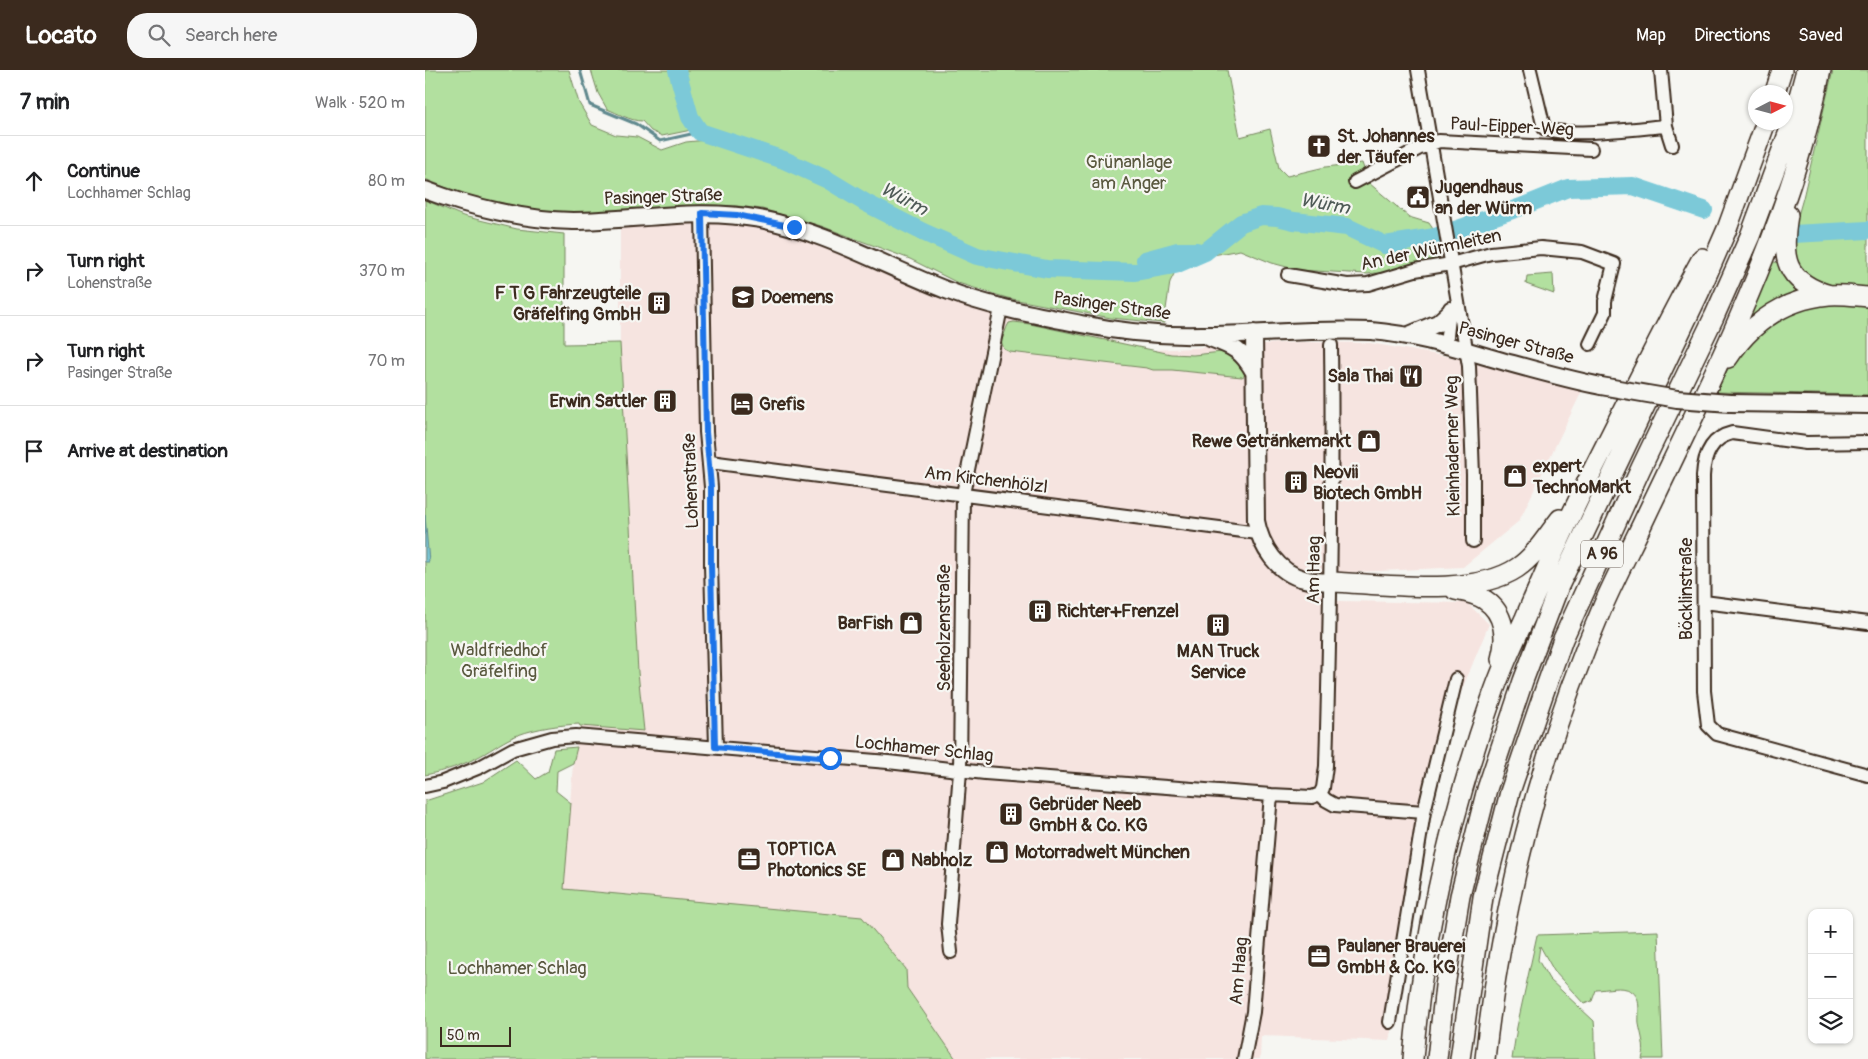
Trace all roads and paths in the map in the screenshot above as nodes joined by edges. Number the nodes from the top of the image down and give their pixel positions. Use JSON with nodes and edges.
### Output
{"nodes":[{"id":1,"x":1418,"y":70,"type":"edge"},
{"id":2,"x":1530,"y":70,"type":"edge"},
{"id":3,"x":1661,"y":70,"type":"edge"},
{"id":4,"x":1781,"y":70,"type":"edge"},
{"id":5,"x":1806,"y":70,"type":"edge"},
{"id":6,"x":1821,"y":70,"type":"edge"},
{"id":7,"x":1777,"y":85,"type":"edge"},
{"id":8,"x":1666,"y":126,"type":"junction"},
{"id":9,"x":1763,"y":130,"type":"edge"},
{"id":10,"x":1431,"y":144,"type":"junction"},
{"id":11,"x":1672,"y":146,"type":"dead end"},
{"id":12,"x":1591,"y":149,"type":"dead end"},
{"id":13,"x":1798,"y":157,"type":"junction"},
{"id":14,"x":1746,"y":181,"type":"junction"},
{"id":15,"x":1355,"y":182,"type":"dead end"},
{"id":16,"x":425,"y":190,"type":"edge"},
{"id":17,"x":702,"y":213,"type":"junction"},
{"id":18,"x":1451,"y":264,"type":"junction"},
{"id":19,"x":1288,"y":275,"type":"dead end"},
{"id":20,"x":1454,"y":281,"type":"junction"},
{"id":21,"x":1830,"y":295,"type":"junction"},
{"id":22,"x":1868,"y":297,"type":"edge"},
{"id":23,"x":1001,"y":308,"type":"junction"},
{"id":24,"x":1449,"y":312,"type":"junction"},
{"id":25,"x":1254,"y":333,"type":"junction"},
{"id":26,"x":1201,"y":335,"type":"junction"},
{"id":27,"x":1407,"y":336,"type":"junction"},
{"id":28,"x":1590,"y":344,"type":"dead end"},
{"id":29,"x":1331,"y":345,"type":"dead end"},
{"id":30,"x":1446,"y":345,"type":"junction"},
{"id":31,"x":1467,"y":350,"type":"junction"},
{"id":32,"x":1254,"y":372,"type":"junction"},
{"id":33,"x":1705,"y":392,"type":"junction"},
{"id":34,"x":1868,"y":405,"type":"edge"},
{"id":35,"x":1868,"y":442,"type":"edge"},
{"id":36,"x":710,"y":462,"type":"junction"},
{"id":37,"x":1584,"y":488,"type":"junction"},
{"id":38,"x":963,"y":494,"type":"junction"},
{"id":39,"x":1258,"y":533,"type":"junction"},
{"id":40,"x":1473,"y":541,"type":"dead end"},
{"id":41,"x":1332,"y":582,"type":"junction"},
{"id":42,"x":1441,"y":587,"type":"junction"},
{"id":43,"x":1704,"y":602,"type":"junction"},
{"id":44,"x":1868,"y":623,"type":"edge"},
{"id":45,"x":1456,"y":679,"type":"dead end"},
{"id":46,"x":1492,"y":696,"type":"junction"},
{"id":47,"x":715,"y":747,"type":"junction"},
{"id":48,"x":959,"y":771,"type":"junction"},
{"id":49,"x":1868,"y":775,"type":"edge"},
{"id":50,"x":425,"y":786,"type":"edge"},
{"id":51,"x":1320,"y":794,"type":"junction"},
{"id":52,"x":1271,"y":795,"type":"junction"},
{"id":53,"x":1424,"y":812,"type":"junction"},
{"id":54,"x":951,"y":952,"type":"dead end"},
{"id":55,"x":1390,"y":1022,"type":"dead end"},
{"id":56,"x":1244,"y":1059,"type":"edge"},
{"id":57,"x":1413,"y":1059,"type":"edge"},
{"id":58,"x":1437,"y":1059,"type":"edge"},
{"id":59,"x":1461,"y":1059,"type":"edge"},
{"id":60,"x":1485,"y":1059,"type":"edge"}],
"edges":[{"from":1,"to":10,"type":"street","name":"Kleinhaderner Weg"},
{"from":2,"to":8,"type":"street","name":"Paul-Eipper-Weg"},
{"from":3,"to":8,"type":"street"},
{"from":4,"to":7,"type":"highway"},
{"from":5,"to":59,"type":"highway","number":"A 96"},
{"from":6,"to":13,"type":"highway"},
{"from":8,"to":11,"type":"street"},
{"from":9,"to":14,"type":"highway","number":"A 96"},
{"from":10,"to":12,"type":"street","name":"Paul-Eipper-Weg"},
{"from":10,"to":15,"type":"street","name":"Paul-Eipper-Weg"},
{"from":10,"to":18,"type":"street","name":"Kleinhaderner Weg"},
{"from":13,"to":21,"type":"highway"},
{"from":13,"to":33,"type":"highway"},
{"from":14,"to":37,"type":"highway"},
{"from":14,"to":58,"type":"highway","number":"A 96"},
{"from":16,"to":17,"type":"main road","name":"Pasinger Straße"},
{"from":17,"to":23,"type":"main road","name":"Pasinger Straße"},
{"from":17,"to":36,"type":"street","name":"Lohenstraße"},
{"from":18,"to":19,"type":"street","name":"An der Würmleiten"},
{"from":18,"to":20,"type":"street","name":"Kleinhaderner Weg"},
{"from":18,"to":28,"type":"street","name":"An der Würmleiten"},
{"from":20,"to":24,"type":"street"},
{"from":20,"to":31,"type":"street","name":"Kleinhaderner Weg"},
{"from":21,"to":22,"type":"highway"},
{"from":21,"to":33,"type":"highway"},
{"from":23,"to":26,"type":"main road","name":"Pasinger Straße"},
{"from":23,"to":38,"type":"street","name":"Seeholzenstraße"},
{"from":24,"to":27,"type":"main road"},
{"from":24,"to":30,"type":"street"},
{"from":25,"to":26,"type":"main road","name":"Pasinger Straße"},
{"from":25,"to":27,"type":"main road","name":"Pasinger Straße"},
{"from":25,"to":32,"type":"main road"},
{"from":26,"to":32,"type":"main road"},
{"from":27,"to":30,"type":"main road","name":"Pasinger Straße"},
{"from":29,"to":41,"type":"street","name":"Am Haag"},
{"from":30,"to":31,"type":"main road","name":"Pasinger Straße"},
{"from":31,"to":34,"type":"main road","name":"Pasinger Straße","bridge":true},
{"from":31,"to":40,"type":"street","name":"Kleinhaderner Weg"},
{"from":32,"to":39,"type":"main road"},
{"from":33,"to":60,"type":"highway"},
{"from":35,"to":43,"type":"street","name":"Böcklinstraße"},
{"from":36,"to":38,"type":"street","name":"Am Kirchenhölzl"},
{"from":36,"to":47,"type":"street","name":"Lohenstraße"},
{"from":37,"to":42,"type":"highway"},
{"from":37,"to":46,"type":"highway"},
{"from":38,"to":39,"type":"street","name":"Am Kirchenhölzl"},
{"from":38,"to":48,"type":"street","name":"Seeholzenstraße"},
{"from":39,"to":41,"type":"main road"},
{"from":41,"to":42,"type":"highway"},
{"from":41,"to":51,"type":"street","name":"Am Haag"},
{"from":42,"to":46,"type":"highway"},
{"from":43,"to":44,"type":"street"},
{"from":43,"to":49,"type":"street","name":"Böcklinstraße"},
{"from":45,"to":53,"type":"street"},
{"from":46,"to":57,"type":"highway"},
{"from":47,"to":48,"type":"street","name":"Lochhamer Schlag"},
{"from":47,"to":50,"type":"street","name":"Lochhamer Schlag"},
{"from":48,"to":52,"type":"street","name":"Lochhamer Schlag"},
{"from":48,"to":54,"type":"street","name":"Seeholzenstraße"},
{"from":51,"to":52,"type":"street","name":"Lochhamer Schlag"},
{"from":51,"to":53,"type":"street"},
{"from":52,"to":56,"type":"street","name":"Am Haag"},
{"from":53,"to":55,"type":"street"}]}
